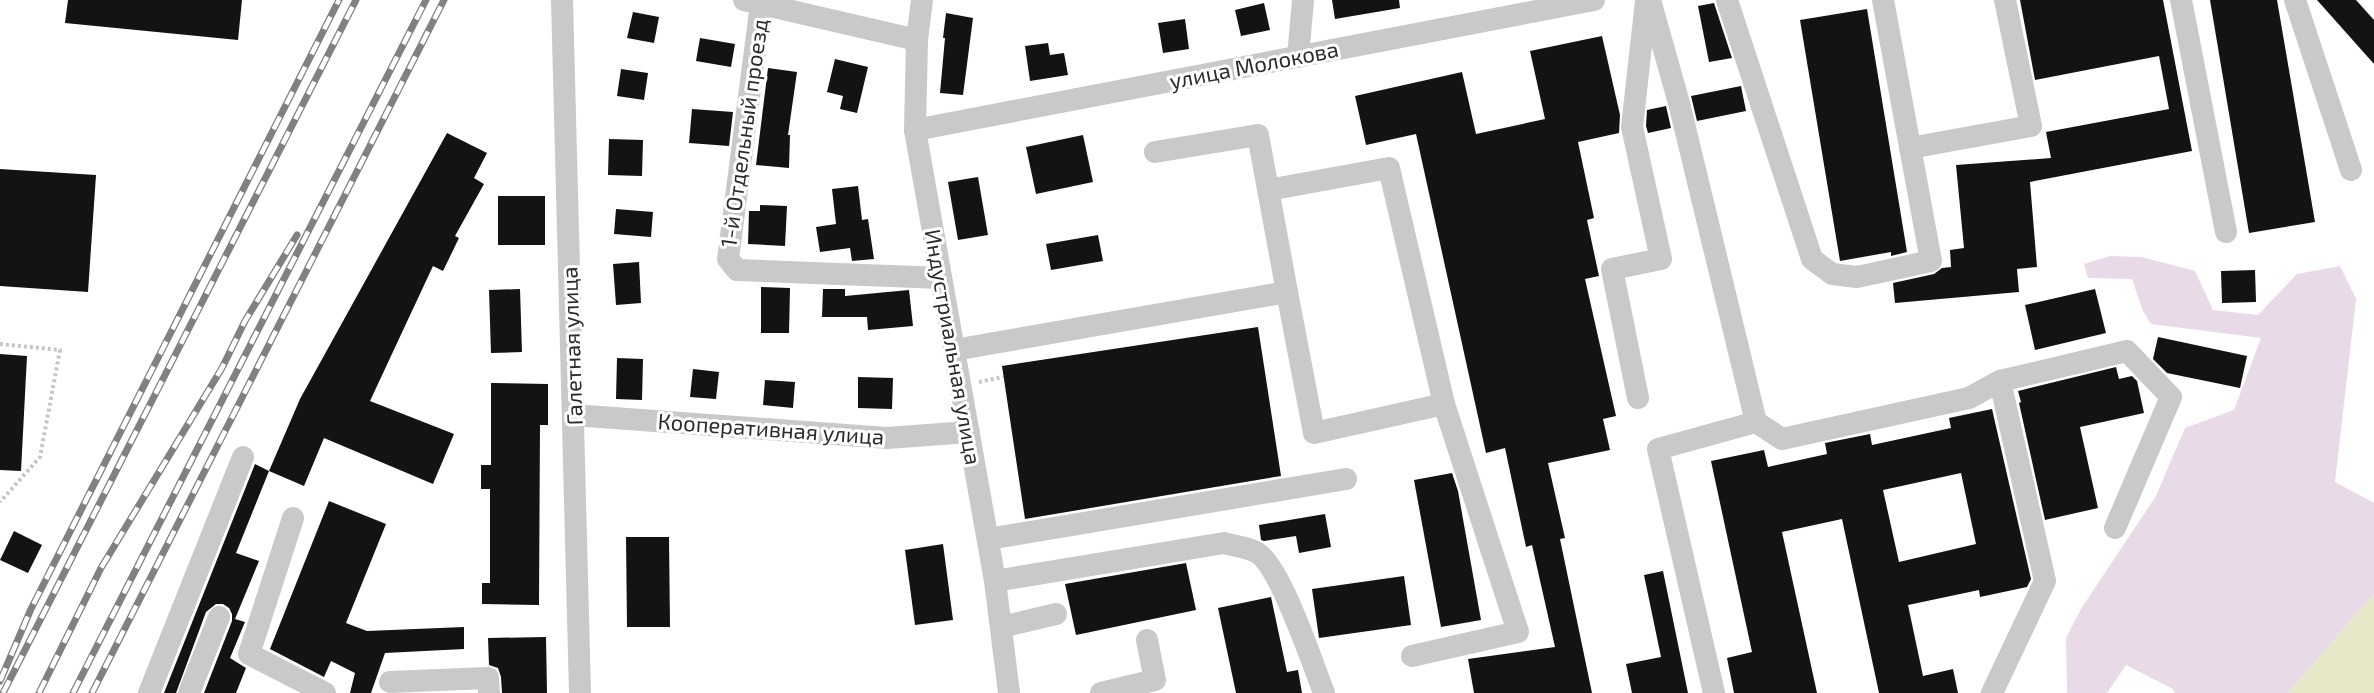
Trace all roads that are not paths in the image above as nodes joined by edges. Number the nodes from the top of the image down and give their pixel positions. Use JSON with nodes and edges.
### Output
{"nodes":[{"id":1,"x":562,"y":0,"type":"edge"},
{"id":2,"x":922,"y":0,"type":"edge"},
{"id":3,"x":1303,"y":0,"type":"edge"},
{"id":4,"x":1481,"y":0,"type":"edge"},
{"id":5,"x":1594,"y":0,"type":"edge"},
{"id":6,"x":1648,"y":0,"type":"edge"},
{"id":7,"x":1727,"y":0,"type":"edge"},
{"id":8,"x":1883,"y":0,"type":"edge"},
{"id":9,"x":2005,"y":0,"type":"edge"},
{"id":10,"x":2181,"y":0,"type":"edge"},
{"id":11,"x":2295,"y":0,"type":"edge"},
{"id":12,"x":753,"y":2,"type":"edge"},
{"id":13,"x":1476,"y":23,"type":"junction"},
{"id":14,"x":917,"y":40,"type":"junction"},
{"id":15,"x":1298,"y":57,"type":"junction"},
{"id":16,"x":915,"y":130,"type":"junction"},
{"id":17,"x":1910,"y":148,"type":"junction"},
{"id":18,"x":1155,"y":152,"type":"dead end"},
{"id":19,"x":2351,"y":170,"type":"dead end"},
{"id":20,"x":1268,"y":190,"type":"junction"},
{"id":21,"x":2226,"y":232,"type":"dead end"},
{"id":22,"x":941,"y":278,"type":"junction"},
{"id":23,"x":1287,"y":292,"type":"junction"},
{"id":24,"x":954,"y":350,"type":"junction"},
{"id":25,"x":2000,"y":381,"type":"junction"},
{"id":26,"x":1638,"y":398,"type":"dead end"},
{"id":27,"x":1444,"y":404,"type":"junction"},
{"id":28,"x":573,"y":415,"type":"junction"},
{"id":29,"x":1756,"y":422,"type":"junction"},
{"id":30,"x":969,"y":432,"type":"junction"},
{"id":31,"x":243,"y":457,"type":"dead end"},
{"id":32,"x":1346,"y":479,"type":"dead end"},
{"id":33,"x":292,"y":518,"type":"dead end"},
{"id":34,"x":2115,"y":528,"type":"dead end"},
{"id":35,"x":987,"y":539,"type":"junction"},
{"id":36,"x":995,"y":581,"type":"junction"},
{"id":37,"x":1056,"y":614,"type":"dead end"},
{"id":38,"x":219,"y":617,"type":"dead end"},
{"id":39,"x":1001,"y":627,"type":"junction"},
{"id":40,"x":1147,"y":640,"type":"dead end"},
{"id":41,"x":1412,"y":656,"type":"dead end"},
{"id":42,"x":390,"y":682,"type":"dead end"},
{"id":43,"x":149,"y":693,"type":"edge"},
{"id":44,"x":189,"y":693,"type":"edge"},
{"id":45,"x":325,"y":693,"type":"edge"},
{"id":46,"x":489,"y":693,"type":"edge"},
{"id":47,"x":580,"y":693,"type":"edge"},
{"id":48,"x":1010,"y":693,"type":"edge"},
{"id":49,"x":1101,"y":693,"type":"edge"},
{"id":50,"x":1324,"y":693,"type":"edge"},
{"id":51,"x":1714,"y":693,"type":"edge"},
{"id":52,"x":1992,"y":693,"type":"edge"}],
"edges":[{"from":1,"to":28,"type":"street","name":"Галетная улица"},
{"from":2,"to":14,"type":"street","name":"Индустриальная улица"},
{"from":3,"to":15,"type":"street"},
{"from":4,"to":13,"type":"street"},
{"from":5,"to":13,"type":"street","name":"улица Молокова"},
{"from":6,"to":26,"type":"street"},
{"from":6,"to":29,"type":"street"},
{"from":7,"to":17,"type":"street"},
{"from":8,"to":17,"type":"street"},
{"from":9,"to":17,"type":"street"},
{"from":10,"to":21,"type":"street"},
{"from":11,"to":19,"type":"street"},
{"from":12,"to":14,"type":"street"},
{"from":12,"to":22,"type":"street","name":"1-й Отдельный проезд"},
{"from":13,"to":15,"type":"street","name":"улица Молокова"},
{"from":14,"to":16,"type":"street","name":"Индустриальная улица"},
{"from":15,"to":16,"type":"street","name":"улица Молокова"},
{"from":16,"to":22,"type":"street","name":"Индустриальная улица"},
{"from":18,"to":20,"type":"street"},
{"from":20,"to":23,"type":"street"},
{"from":20,"to":27,"type":"street"},
{"from":22,"to":24,"type":"street","name":"Индустриальная улица"},
{"from":23,"to":24,"type":"street"},
{"from":23,"to":27,"type":"street"},
{"from":24,"to":30,"type":"street","name":"Индустриальная улица"},
{"from":25,"to":29,"type":"street"},
{"from":25,"to":34,"type":"street"},
{"from":25,"to":52,"type":"street"},
{"from":27,"to":41,"type":"street"},
{"from":28,"to":30,"type":"street","name":"Кооперативная улица"},
{"from":28,"to":47,"type":"street","name":"Галетная улица"},
{"from":29,"to":51,"type":"street"},
{"from":30,"to":35,"type":"street","name":"Индустриальная улица"},
{"from":31,"to":43,"type":"street"},
{"from":32,"to":35,"type":"street"},
{"from":33,"to":45,"type":"street"},
{"from":35,"to":36,"type":"street","name":"Индустриальная улица"},
{"from":36,"to":39,"type":"street","name":"Индустриальная улица"},
{"from":36,"to":50,"type":"street"},
{"from":37,"to":39,"type":"street"},
{"from":38,"to":44,"type":"street"},
{"from":39,"to":48,"type":"street","name":"Индустриальная улица"},
{"from":40,"to":49,"type":"street"},
{"from":42,"to":46,"type":"street"}]}
